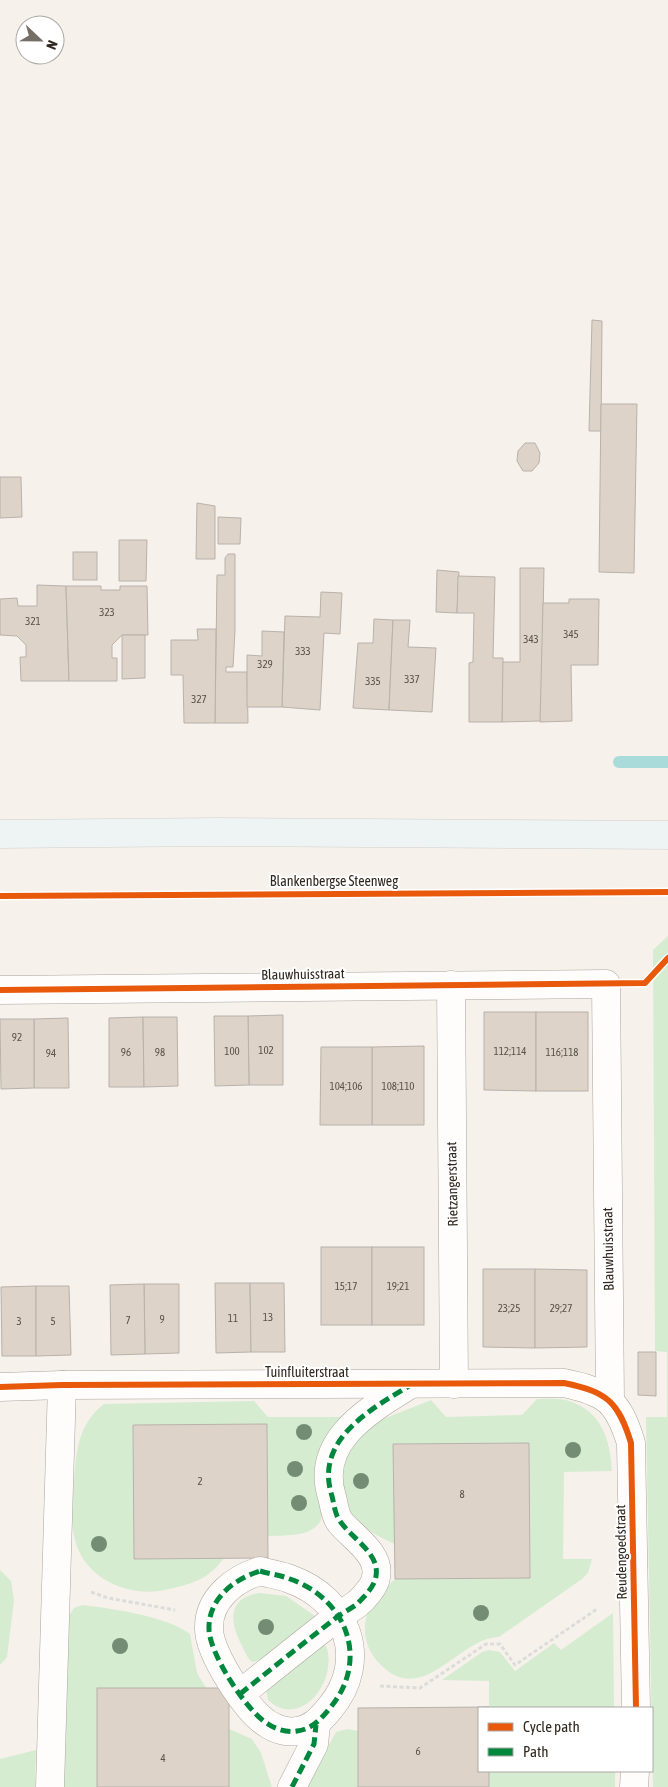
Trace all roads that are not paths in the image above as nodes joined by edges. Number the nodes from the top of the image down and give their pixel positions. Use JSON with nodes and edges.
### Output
{"nodes":[{"id":1,"x":0,"y":834,"type":"edge"},
{"id":2,"x":668,"y":835,"type":"edge"},
{"id":3,"x":451,"y":984,"type":"junction"},
{"id":4,"x":0,"y":990,"type":"edge"},
{"id":5,"x":411,"y":1384,"type":"junction"},
{"id":6,"x":454,"y":1384,"type":"junction"},
{"id":7,"x":62,"y":1385,"type":"junction"},
{"id":8,"x":0,"y":1387,"type":"edge"},
{"id":9,"x":610,"y":1400,"type":"junction"},
{"id":10,"x":338,"y":1616,"type":"junction"},
{"id":11,"x":240,"y":1694,"type":"junction"},
{"id":12,"x":636,"y":1707,"type":"edge"},
{"id":13,"x":316,"y":1725,"type":"junction"},
{"id":14,"x":635,"y":1772,"type":"edge"},
{"id":15,"x":50,"y":1787,"type":"edge"},
{"id":16,"x":292,"y":1787,"type":"edge"},
{"id":17,"x":634,"y":1787,"type":"edge"}],
"edges":[{"from":1,"to":2,"type":"main road"},
{"from":3,"to":4,"type":"street","name":"Blauwhuisstraat"},
{"from":3,"to":6,"type":"street","name":"Rietzangerstraat"},
{"from":3,"to":9,"type":"street","name":"Blauwhuisstraat"},
{"from":5,"to":6,"type":"street","name":"Tuinfluiterstraat"},
{"from":5,"to":7,"type":"street","name":"Tuinfluiterstraat"},
{"from":5,"to":10,"type":"street"},
{"from":6,"to":9,"type":"street","name":"Tuinfluiterstraat"},
{"from":7,"to":8,"type":"street","name":"Tuinfluiterstraat"},
{"from":7,"to":15,"type":"street"},
{"from":9,"to":12,"type":"street","name":"Reudengoedstraat"},
{"from":10,"to":11,"type":"street"},
{"from":10,"to":11,"type":"street"},
{"from":10,"to":13,"type":"street"},
{"from":11,"to":13,"type":"street"},
{"from":13,"to":16,"type":"street"},
{"from":14,"to":17,"type":"street"}]}
